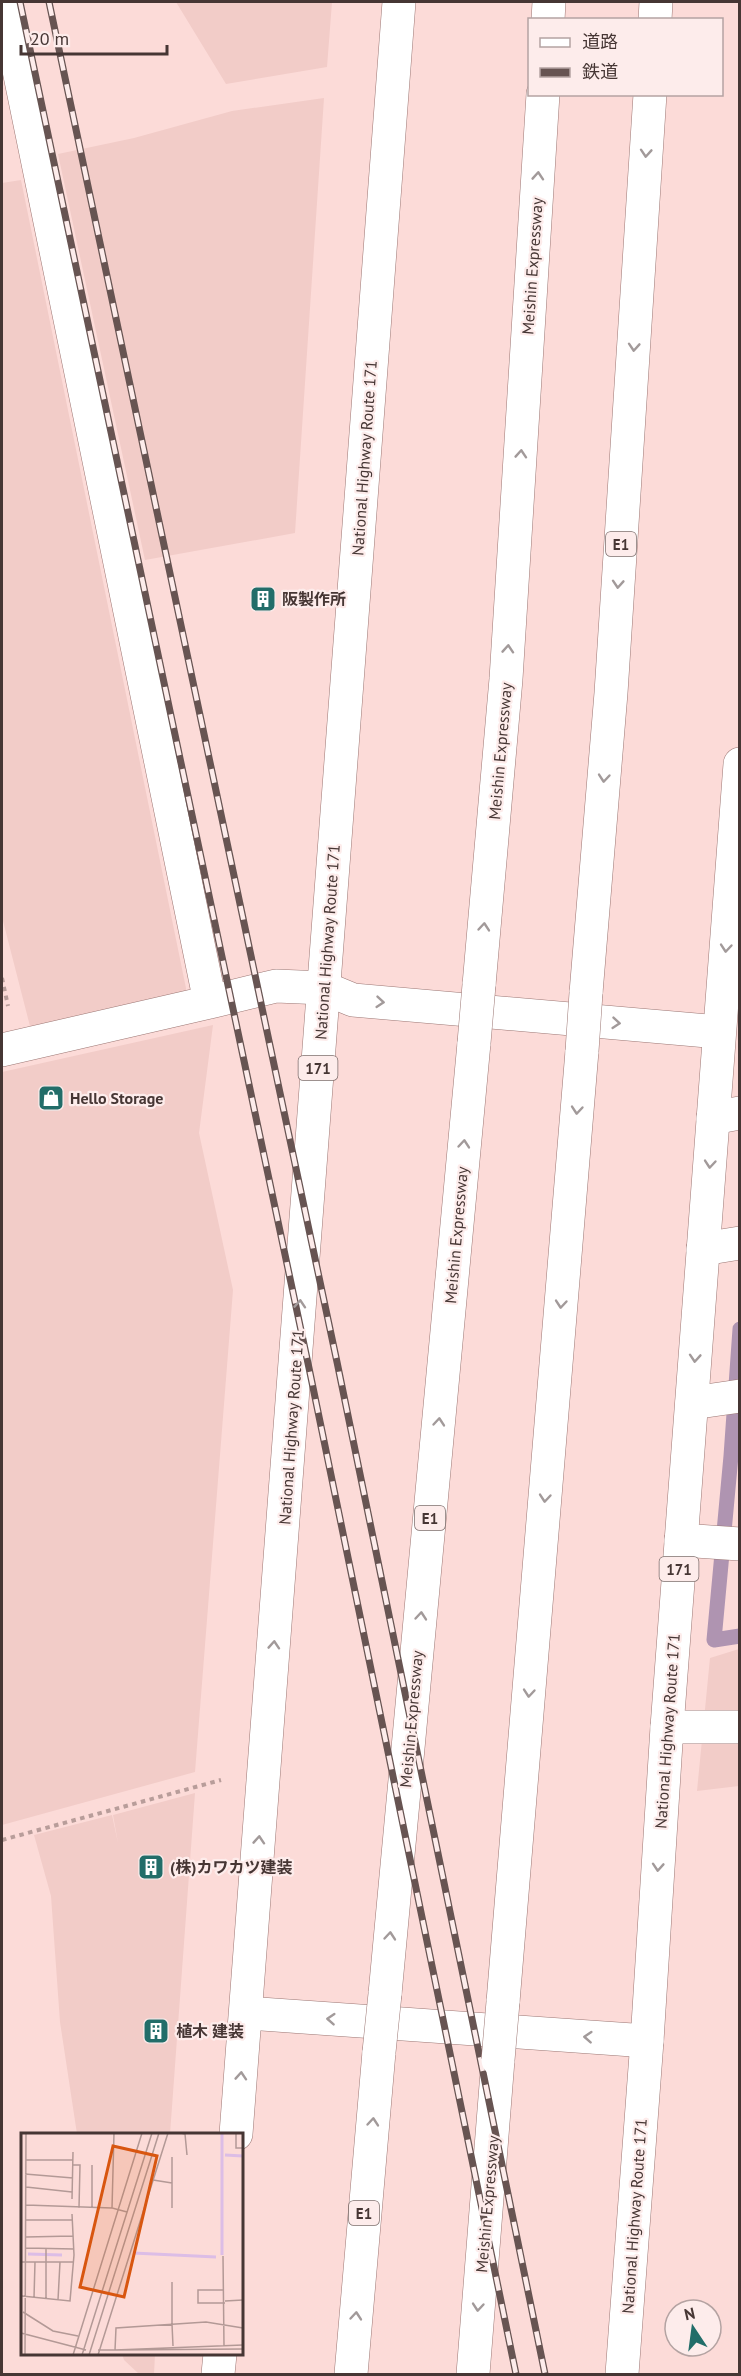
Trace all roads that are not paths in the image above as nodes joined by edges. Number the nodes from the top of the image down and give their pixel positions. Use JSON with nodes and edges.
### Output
{"nodes":[{"id":1,"x":5,"y":2,"type":"edge"},
{"id":2,"x":399,"y":2,"type":"edge"},
{"id":3,"x":549,"y":2,"type":"edge"},
{"id":4,"x":656,"y":2,"type":"edge"},
{"id":5,"x":548,"y":18,"type":"edge"},
{"id":6,"x":655,"y":18,"type":"edge"},
{"id":7,"x":543,"y":96,"type":"edge"},
{"id":8,"x":650,"y":96,"type":"edge"},
{"id":9,"x":740,"y":764,"type":"edge"},
{"id":10,"x":739,"y":773,"type":"edge"},
{"id":11,"x":735,"y":909,"type":"edge"},
{"id":12,"x":324,"y":988,"type":"junction"},
{"id":13,"x":210,"y":1002,"type":"junction"},
{"id":14,"x":719,"y":1032,"type":"junction"},
{"id":15,"x":2,"y":1050,"type":"edge"},
{"id":16,"x":726,"y":1115,"type":"edge"},
{"id":17,"x":739,"y":1243,"type":"edge"},
{"id":18,"x":703,"y":1250,"type":"junction"},
{"id":19,"x":734,"y":1397,"type":"edge"},
{"id":20,"x":692,"y":1403,"type":"junction"},
{"id":21,"x":681,"y":1540,"type":"junction"},
{"id":22,"x":728,"y":1544,"type":"edge"},
{"id":23,"x":666,"y":1727,"type":"junction"},
{"id":24,"x":740,"y":1727,"type":"edge"},
{"id":25,"x":246,"y":2013,"type":"junction"},
{"id":26,"x":647,"y":2041,"type":"junction"},
{"id":27,"x":236,"y":2133,"type":"edge"},
{"id":28,"x":220,"y":2355,"type":"edge"},
{"id":29,"x":218,"y":2374,"type":"edge"},
{"id":30,"x":351,"y":2374,"type":"edge"},
{"id":31,"x":472,"y":2374,"type":"edge"},
{"id":32,"x":622,"y":2374,"type":"edge"}],
"edges":[{"from":1,"to":13,"type":"main road"},
{"from":2,"to":12,"type":"main road","name":"National Highway Route 171","number":"171"},
{"from":3,"to":5,"type":"main road"},
{"from":4,"to":6,"type":"main road"},
{"from":30,"to":7,"type":"main road","name":"Meishin Expressway","number":"E1","one_way":true,"bridge":true},
{"from":8,"to":31,"type":"main road","name":"Meishin Expressway","number":"E1","one_way":true,"bridge":true},
{"from":9,"to":10,"type":"main road","name":"National Highway Route 171","number":"171"},
{"from":10,"to":11,"type":"main road","name":"National Highway Route 171","number":"171"},
{"from":11,"to":14,"type":"main road","name":"National Highway Route 171","number":"171","one_way":true},
{"from":12,"to":13,"type":"main road"},
{"from":12,"to":14,"type":"main road","one_way":true},
{"from":25,"to":12,"type":"main road","name":"National Highway Route 171","number":"171","one_way":true},
{"from":13,"to":15,"type":"main road"},
{"from":14,"to":16,"type":"main road","name":"National Highway Route 171","number":"171"},
{"from":16,"to":18,"type":"main road","name":"National Highway Route 171","number":"171","one_way":true},
{"from":17,"to":18,"type":"main road"},
{"from":18,"to":20,"type":"main road","name":"National Highway Route 171","number":"171","one_way":true},
{"from":19,"to":20,"type":"main road"},
{"from":20,"to":21,"type":"main road","name":"National Highway Route 171","number":"171"},
{"from":21,"to":22,"type":"main road"},
{"from":21,"to":23,"type":"main road","name":"National Highway Route 171","number":"171"},
{"from":23,"to":24,"type":"main road"},
{"from":23,"to":26,"type":"main road","name":"National Highway Route 171","number":"171","one_way":true},
{"from":26,"to":25,"type":"main road","one_way":true},
{"from":27,"to":25,"type":"main road","name":"National Highway Route 171","number":"171","one_way":true},
{"from":26,"to":32,"type":"main road","name":"National Highway Route 171","number":"171"},
{"from":28,"to":29,"type":"main road"}]}
